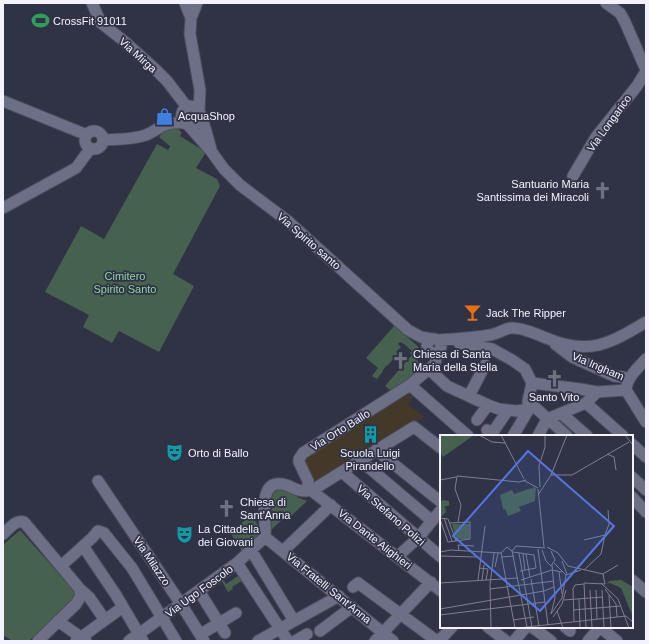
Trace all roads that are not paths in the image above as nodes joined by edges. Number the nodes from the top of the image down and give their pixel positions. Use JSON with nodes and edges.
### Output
{"nodes":[{"id":1,"x":92,"y":3,"type":"edge"},
{"id":2,"x":185,"y":3,"type":"edge"},
{"id":3,"x":197,"y":3,"type":"edge"},
{"id":4,"x":606,"y":3,"type":"edge"},
{"id":5,"x":191,"y":18,"type":"junction"},
{"id":6,"x":646,"y":70,"type":"edge"},
{"id":7,"x":3,"y":101,"type":"edge"},
{"id":8,"x":192,"y":110,"type":"junction"},
{"id":9,"x":186,"y":124,"type":"junction"},
{"id":10,"x":161,"y":126,"type":"junction"},
{"id":11,"x":87,"y":135,"type":"junction"},
{"id":12,"x":103,"y":140,"type":"junction"},
{"id":13,"x":90,"y":148,"type":"junction"},
{"id":14,"x":211,"y":150,"type":"junction"},
{"id":15,"x":573,"y":176,"type":"dead end"},
{"id":16,"x":3,"y":208,"type":"edge"},
{"id":17,"x":646,"y":322,"type":"edge"},
{"id":18,"x":548,"y":339,"type":"junction"},
{"id":19,"x":434,"y":347,"type":"junction"},
{"id":20,"x":646,"y":359,"type":"edge"},
{"id":21,"x":485,"y":365,"type":"dead end"},
{"id":22,"x":427,"y":371,"type":"junction"},
{"id":23,"x":532,"y":383,"type":"junction"},
{"id":24,"x":410,"y":385,"type":"junction"},
{"id":25,"x":627,"y":385,"type":"junction"},
{"id":26,"x":597,"y":392,"type":"junction"},
{"id":27,"x":469,"y":396,"type":"junction"},
{"id":28,"x":586,"y":403,"type":"junction"},
{"id":29,"x":488,"y":405,"type":"junction"},
{"id":30,"x":529,"y":405,"type":"junction"},
{"id":31,"x":508,"y":410,"type":"junction"},
{"id":32,"x":562,"y":414,"type":"junction"},
{"id":33,"x":547,"y":419,"type":"junction"},
{"id":34,"x":477,"y":420,"type":"dead end"},
{"id":35,"x":646,"y":422,"type":"edge"},
{"id":36,"x":494,"y":431,"type":"dead end"},
{"id":37,"x":467,"y":435,"type":"edge"},
{"id":38,"x":514,"y":435,"type":"edge"},
{"id":39,"x":539,"y":435,"type":"edge"},
{"id":40,"x":566,"y":435,"type":"edge"},
{"id":41,"x":590,"y":435,"type":"edge"},
{"id":42,"x":620,"y":435,"type":"edge"},
{"id":43,"x":633,"y":445,"type":"edge"},
{"id":44,"x":440,"y":447,"type":"edge"},
{"id":45,"x":376,"y":450,"type":"junction"},
{"id":46,"x":646,"y":457,"type":"edge"},
{"id":47,"x":360,"y":460,"type":"junction"},
{"id":48,"x":342,"y":472,"type":"junction"},
{"id":49,"x":633,"y":478,"type":"edge"},
{"id":50,"x":98,"y":481,"type":"dead end"},
{"id":51,"x":311,"y":490,"type":"junction"},
{"id":52,"x":646,"y":490,"type":"edge"},
{"id":53,"x":633,"y":498,"type":"edge"},
{"id":54,"x":440,"y":501,"type":"edge"},
{"id":55,"x":331,"y":505,"type":"junction"},
{"id":56,"x":440,"y":511,"type":"edge"},
{"id":57,"x":646,"y":512,"type":"edge"},
{"id":58,"x":432,"y":521,"type":"junction"},
{"id":59,"x":3,"y":534,"type":"edge"},
{"id":60,"x":265,"y":537,"type":"junction"},
{"id":61,"x":418,"y":538,"type":"junction"},
{"id":62,"x":83,"y":546,"type":"junction"},
{"id":63,"x":251,"y":550,"type":"junction"},
{"id":64,"x":283,"y":551,"type":"junction"},
{"id":65,"x":440,"y":556,"type":"edge"},
{"id":66,"x":397,"y":557,"type":"junction"},
{"id":67,"x":237,"y":563,"type":"junction"},
{"id":68,"x":61,"y":566,"type":"junction"},
{"id":69,"x":431,"y":582,"type":"junction"},
{"id":70,"x":633,"y":584,"type":"edge"},
{"id":71,"x":352,"y":587,"type":"dead end"},
{"id":72,"x":79,"y":588,"type":"junction"},
{"id":73,"x":440,"y":590,"type":"edge"},
{"id":74,"x":199,"y":591,"type":"junction"},
{"id":75,"x":646,"y":592,"type":"edge"},
{"id":76,"x":339,"y":596,"type":"junction"},
{"id":77,"x":181,"y":604,"type":"junction"},
{"id":78,"x":352,"y":607,"type":"junction"},
{"id":79,"x":123,"y":608,"type":"junction"},
{"id":80,"x":236,"y":613,"type":"dead end"},
{"id":81,"x":401,"y":614,"type":"junction"},
{"id":82,"x":162,"y":618,"type":"junction"},
{"id":83,"x":105,"y":620,"type":"junction"},
{"id":84,"x":58,"y":621,"type":"junction"},
{"id":85,"x":294,"y":621,"type":"junction"},
{"id":86,"x":219,"y":623,"type":"junction"},
{"id":87,"x":280,"y":628,"type":"junction"},
{"id":88,"x":451,"y":628,"type":"edge"},
{"id":89,"x":489,"y":628,"type":"edge"},
{"id":90,"x":525,"y":628,"type":"edge"},
{"id":91,"x":533,"y":628,"type":"edge"},
{"id":92,"x":599,"y":628,"type":"edge"},
{"id":93,"x":601,"y":628,"type":"edge"},
{"id":94,"x":320,"y":631,"type":"dead end"},
{"id":95,"x":225,"y":633,"type":"dead end"},
{"id":96,"x":383,"y":633,"type":"junction"},
{"id":97,"x":307,"y":634,"type":"dead end"},
{"id":98,"x":141,"y":638,"type":"edge"},
{"id":99,"x":203,"y":638,"type":"edge"},
{"id":100,"x":81,"y":640,"type":"edge"},
{"id":101,"x":38,"y":641,"type":"edge"},
{"id":102,"x":129,"y":641,"type":"edge"},
{"id":103,"x":176,"y":641,"type":"edge"},
{"id":104,"x":258,"y":641,"type":"edge"},
{"id":105,"x":288,"y":641,"type":"edge"},
{"id":106,"x":295,"y":641,"type":"edge"},
{"id":107,"x":375,"y":641,"type":"edge"},
{"id":108,"x":393,"y":641,"type":"edge"},
{"id":109,"x":438,"y":641,"type":"edge"},
{"id":110,"x":506,"y":641,"type":"edge"},
{"id":111,"x":514,"y":641,"type":"edge"},
{"id":112,"x":551,"y":641,"type":"edge"},
{"id":113,"x":588,"y":641,"type":"edge"},
{"id":114,"x":617,"y":641,"type":"edge"}],
"edges":[{"from":1,"to":8,"type":"street","name":"Via Mirga"},
{"from":2,"to":5,"type":"street"},
{"from":3,"to":5,"type":"street"},
{"from":4,"to":6,"type":"street"},
{"from":5,"to":8,"type":"street"},
{"from":6,"to":15,"type":"street","name":"Via Longarico"},
{"from":7,"to":11,"type":"street"},
{"from":8,"to":9,"type":"street"},
{"from":8,"to":9,"type":"street"},
{"from":8,"to":10,"type":"street"},
{"from":8,"to":14,"type":"street","name":"Via Spirito santo"},
{"from":9,"to":10,"type":"street"},
{"from":9,"to":14,"type":"street","name":"Via Spirito santo"},
{"from":10,"to":12,"type":"street"},
{"from":11,"to":12,"type":"street"},
{"from":11,"to":13,"type":"street"},
{"from":12,"to":13,"type":"street"},
{"from":13,"to":16,"type":"street"},
{"from":14,"to":19,"type":"street","name":"Via Spirito santo"},
{"from":17,"to":18,"type":"street"},
{"from":18,"to":19,"type":"street"},
{"from":18,"to":25,"type":"street","name":"Via Ingham"},
{"from":19,"to":22,"type":"street"},
{"from":19,"to":23,"type":"street"},
{"from":20,"to":25,"type":"street"},
{"from":21,"to":27,"type":"street"},
{"from":22,"to":24,"type":"street"},
{"from":22,"to":27,"type":"street"},
{"from":23,"to":26,"type":"street"},
{"from":23,"to":30,"type":"street"},
{"from":24,"to":37,"type":"street"},
{"from":24,"to":51,"type":"street","name":"Via Orto Ballo"},
{"from":25,"to":26,"type":"street"},
{"from":25,"to":35,"type":"street"},
{"from":26,"to":28,"type":"street"},
{"from":27,"to":29,"type":"street"},
{"from":28,"to":32,"type":"street"},
{"from":28,"to":42,"type":"street"},
{"from":29,"to":31,"type":"street"},
{"from":29,"to":34,"type":"street"},
{"from":30,"to":31,"type":"street"},
{"from":30,"to":33,"type":"street"},
{"from":30,"to":38,"type":"street"},
{"from":31,"to":36,"type":"street"},
{"from":32,"to":33,"type":"street"},
{"from":32,"to":41,"type":"street"},
{"from":33,"to":39,"type":"street"},
{"from":33,"to":40,"type":"street"},
{"from":43,"to":46,"type":"street"},
{"from":44,"to":45,"type":"street"},
{"from":45,"to":47,"type":"street"},
{"from":45,"to":54,"type":"street"},
{"from":47,"to":48,"type":"street"},
{"from":47,"to":58,"type":"street"},
{"from":48,"to":51,"type":"street"},
{"from":48,"to":61,"type":"street","name":"Via Stefano Polizi"},
{"from":49,"to":52,"type":"street"},
{"from":50,"to":77,"type":"street","name":"Via Milazzo"},
{"from":51,"to":55,"type":"street","name":"Via Dante Alighieri"},
{"from":51,"to":60,"type":"street"},
{"from":53,"to":57,"type":"street"},
{"from":55,"to":64,"type":"street"},
{"from":55,"to":66,"type":"street","name":"Via Dante Alighieri"},
{"from":56,"to":58,"type":"street"},
{"from":58,"to":61,"type":"street"},
{"from":59,"to":68,"type":"street"},
{"from":60,"to":63,"type":"street","name":"Via Ugo Foscolo"},
{"from":60,"to":64,"type":"street","name":"Via Fratelli Sant'Anna"},
{"from":61,"to":65,"type":"street","name":"Via Stefano Polizi"},
{"from":61,"to":66,"type":"street"},
{"from":62,"to":68,"type":"street"},
{"from":62,"to":79,"type":"street"},
{"from":62,"to":82,"type":"street"},
{"from":63,"to":67,"type":"street","name":"Via Ugo Foscolo"},
{"from":63,"to":85,"type":"street"},
{"from":64,"to":76,"type":"street","name":"Via Fratelli Sant'Anna"},
{"from":66,"to":69,"type":"street","name":"Via Dante Alighieri"},
{"from":67,"to":74,"type":"street","name":"Via Ugo Foscolo"},
{"from":67,"to":87,"type":"street"},
{"from":68,"to":72,"type":"street"},
{"from":69,"to":73,"type":"street","name":"Via Dante Alighieri"},
{"from":69,"to":81,"type":"street"},
{"from":70,"to":75,"type":"street"},
{"from":71,"to":81,"type":"street"},
{"from":72,"to":83,"type":"street"},
{"from":72,"to":84,"type":"street"},
{"from":74,"to":77,"type":"street","name":"Via Ugo Foscolo"},
{"from":74,"to":86,"type":"street"},
{"from":76,"to":78,"type":"street","name":"Via Fratelli Sant'Anna"},
{"from":76,"to":85,"type":"street"},
{"from":77,"to":82,"type":"street","name":"Via Ugo Foscolo"},
{"from":77,"to":99,"type":"street","name":"Via Milazzo"},
{"from":78,"to":94,"type":"street"},
{"from":78,"to":96,"type":"street","name":"Via Fratelli Sant'Anna"},
{"from":79,"to":83,"type":"street"},
{"from":79,"to":98,"type":"street"},
{"from":80,"to":86,"type":"street"},
{"from":81,"to":96,"type":"street"},
{"from":81,"to":109,"type":"street"},
{"from":82,"to":98,"type":"street","name":"Via Ugo Foscolo"},
{"from":82,"to":103,"type":"street"},
{"from":83,"to":100,"type":"street"},
{"from":84,"to":100,"type":"street"},
{"from":84,"to":101,"type":"street"},
{"from":85,"to":87,"type":"street"},
{"from":86,"to":95,"type":"street"},
{"from":86,"to":99,"type":"street"},
{"from":87,"to":104,"type":"street"},
{"from":87,"to":105,"type":"street"},
{"from":88,"to":109,"type":"street"},
{"from":89,"to":110,"type":"street"},
{"from":90,"to":111,"type":"street"},
{"from":91,"to":112,"type":"street"},
{"from":92,"to":113,"type":"street"},
{"from":93,"to":114,"type":"street"},
{"from":96,"to":107,"type":"street"},
{"from":96,"to":108,"type":"street","name":"Via Fratelli Sant'Anna"},
{"from":97,"to":106,"type":"street"},
{"from":98,"to":102,"type":"street","name":"Via Ugo Foscolo"}]}
